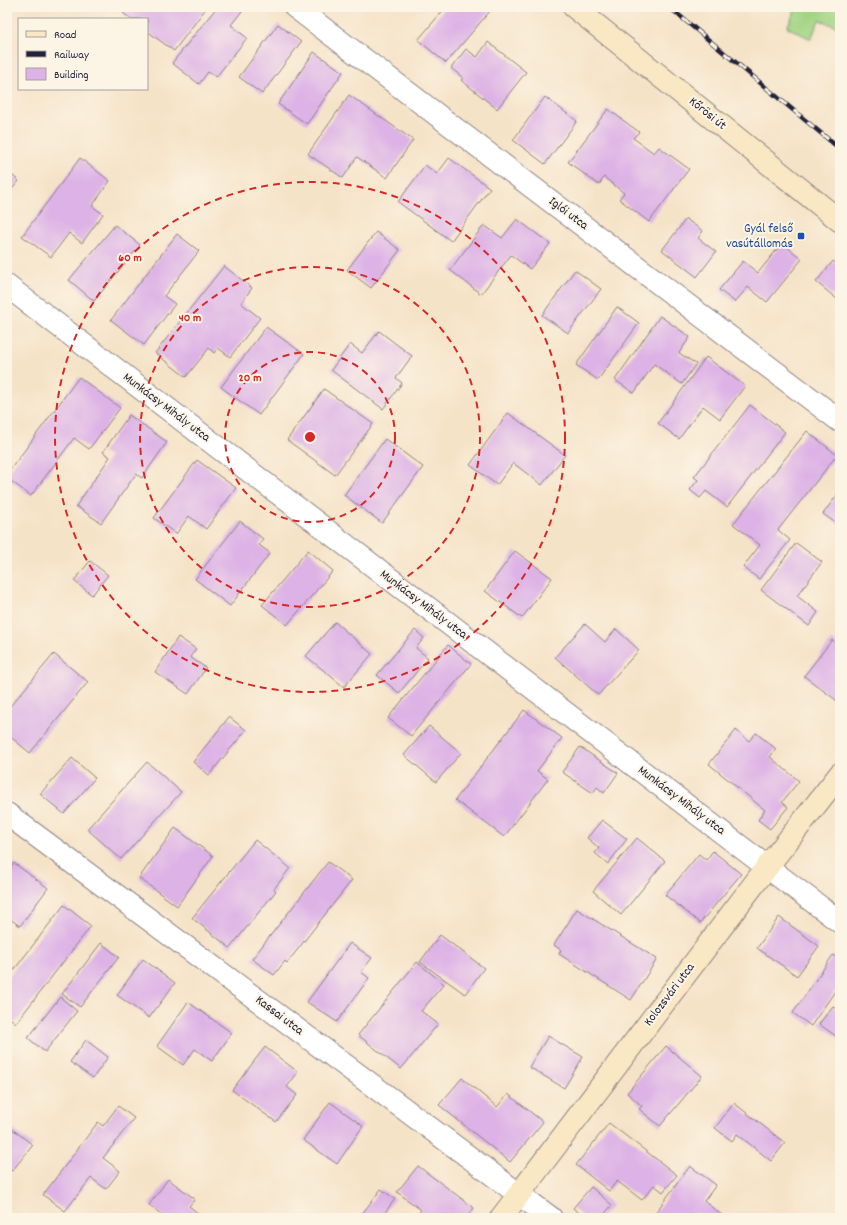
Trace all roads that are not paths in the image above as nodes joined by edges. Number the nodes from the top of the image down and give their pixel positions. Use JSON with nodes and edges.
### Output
{"nodes":[{"id":1,"x":295,"y":7,"type":"edge"},
{"id":2,"x":574,"y":7,"type":"edge"},
{"id":3,"x":840,"y":221,"type":"edge"},
{"id":4,"x":7,"y":286,"type":"edge"},
{"id":5,"x":840,"y":421,"type":"edge"},
{"id":6,"x":840,"y":774,"type":"edge"},
{"id":7,"x":7,"y":814,"type":"edge"},
{"id":8,"x":767,"y":867,"type":"junction"},
{"id":9,"x":840,"y":922,"type":"edge"},
{"id":10,"x":519,"y":1194,"type":"junction"},
{"id":11,"x":502,"y":1218,"type":"edge"},
{"id":12,"x":551,"y":1218,"type":"edge"}],
"edges":[{"from":1,"to":5,"type":"street","name":"Iglói utca"},
{"from":2,"to":3,"type":"street","name":"Kőrösi út"},
{"from":4,"to":8,"type":"street","name":"Munkácsy Mihály utca"},
{"from":6,"to":8,"type":"street","name":"Kolozsvári utca"},
{"from":7,"to":10,"type":"street","name":"Kassai utca"},
{"from":8,"to":9,"type":"street","name":"Munkácsy Mihály utca"},
{"from":8,"to":10,"type":"street","name":"Kolozsvári utca"},
{"from":10,"to":11,"type":"street","name":"Kolozsvári utca"},
{"from":10,"to":12,"type":"street","name":"Kassai utca"}]}
